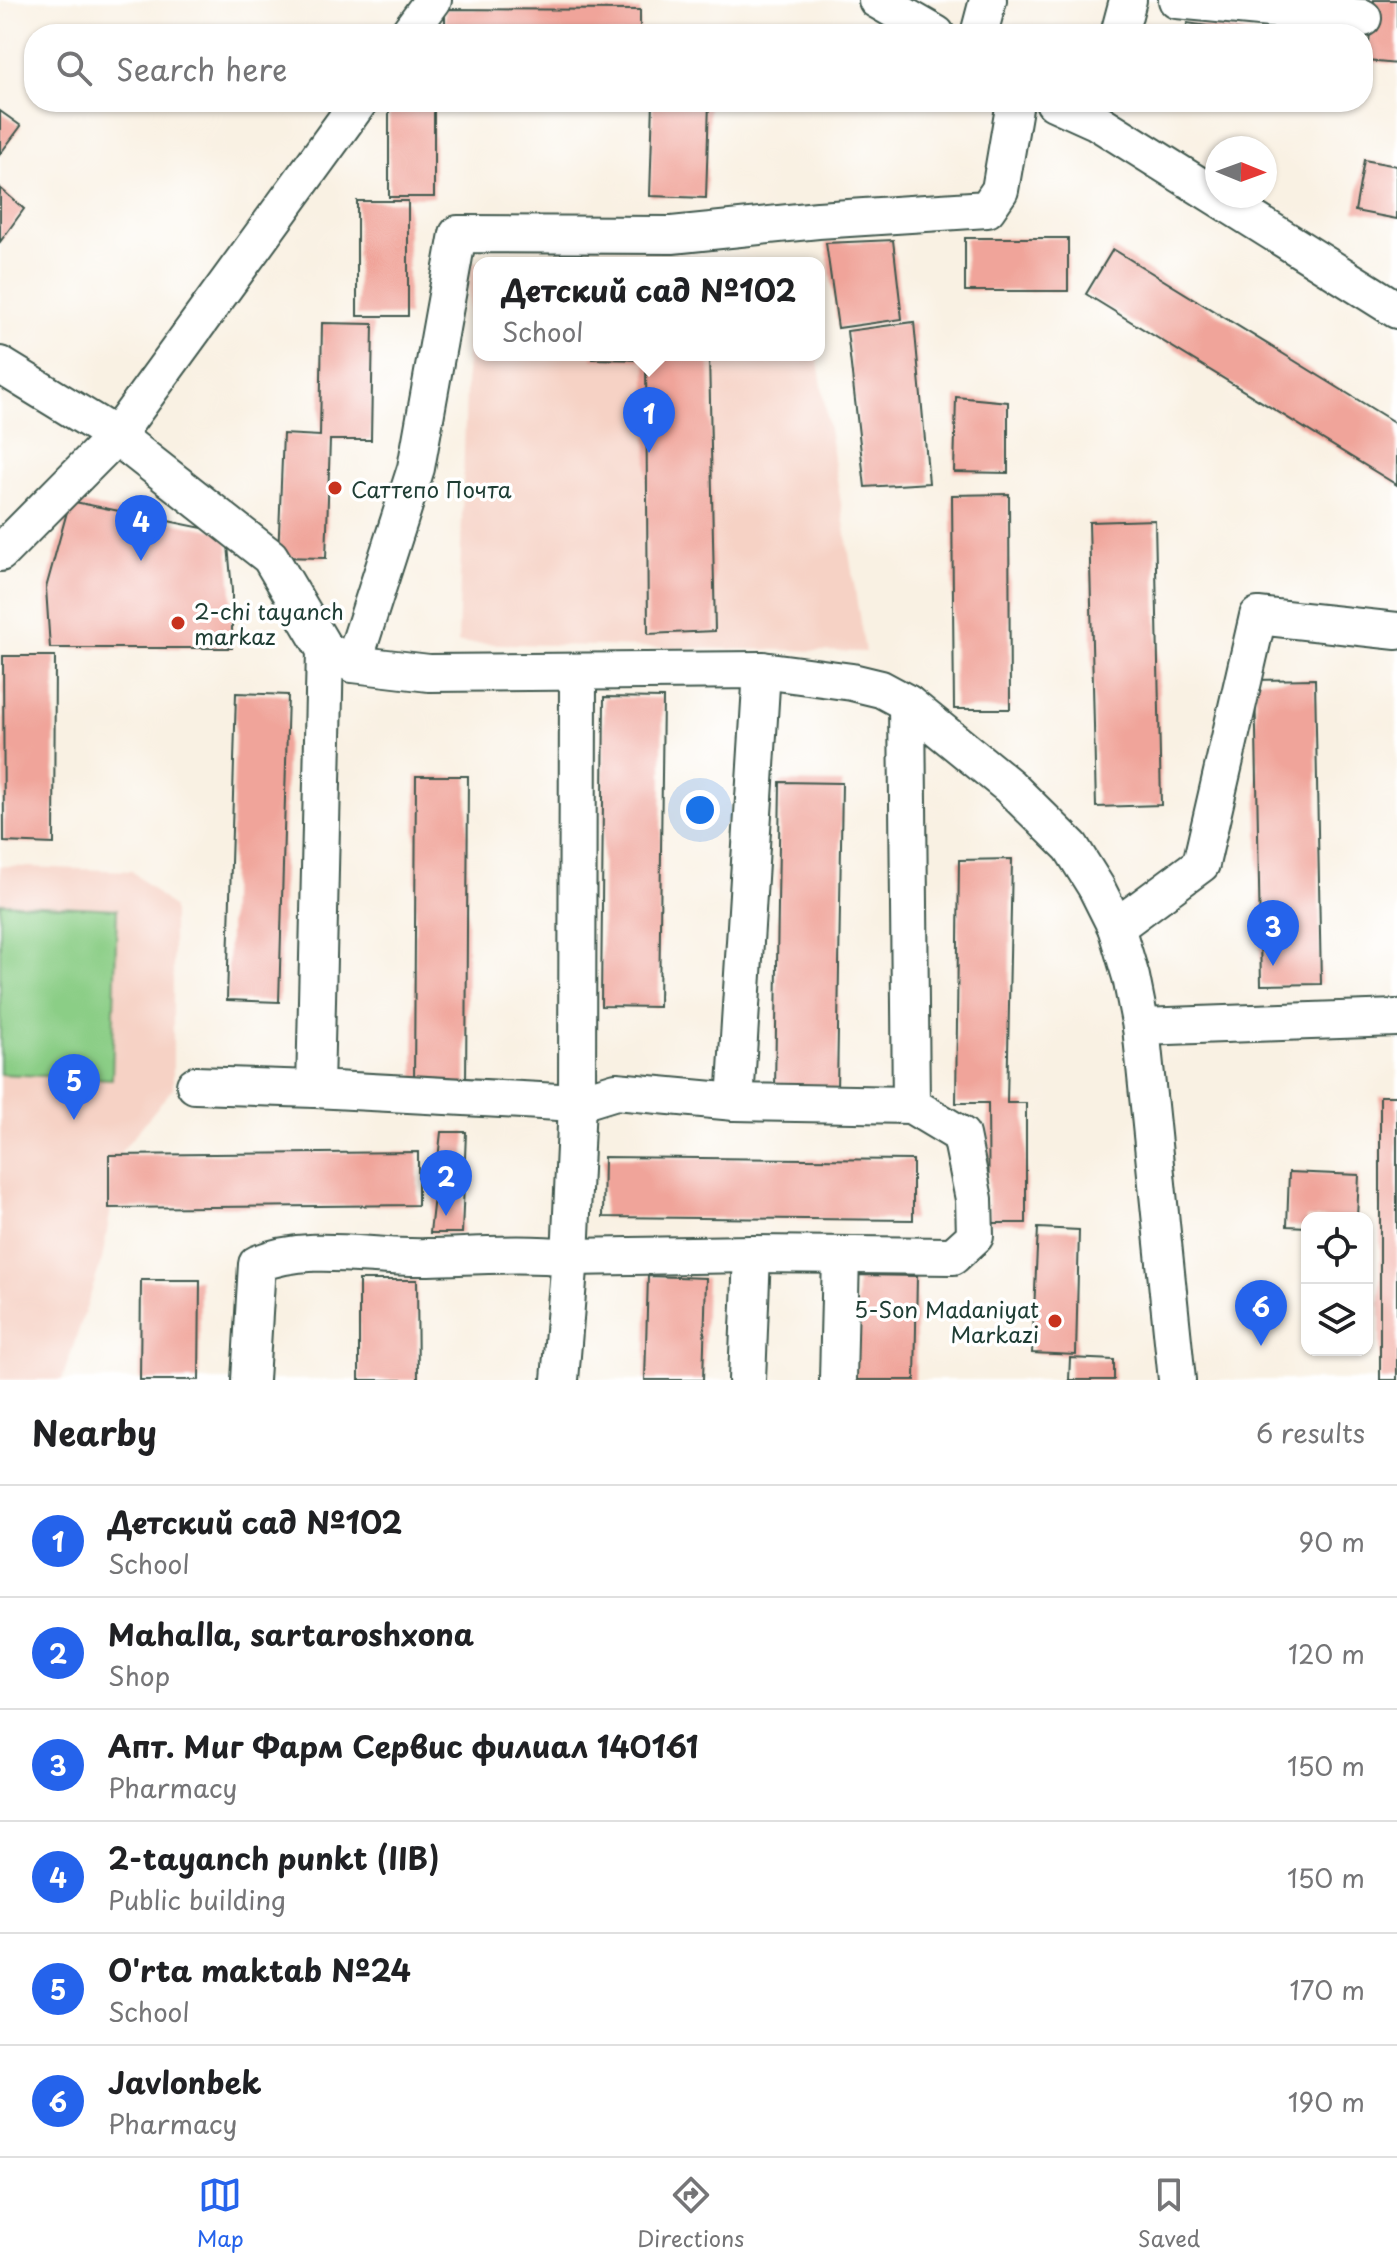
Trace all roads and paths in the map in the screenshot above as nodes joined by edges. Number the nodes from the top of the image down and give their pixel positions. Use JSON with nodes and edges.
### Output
{"nodes":[{"id":1,"x":433,"y":0,"type":"edge"},
{"id":2,"x":877,"y":0,"type":"edge"},
{"id":3,"x":988,"y":0,"type":"edge"},
{"id":4,"x":1128,"y":0,"type":"edge"},
{"id":5,"x":1177,"y":0,"type":"edge"},
{"id":6,"x":1363,"y":18,"type":"dead end"},
{"id":7,"x":415,"y":24,"type":"edge"},
{"id":8,"x":919,"y":24,"type":"edge"},
{"id":9,"x":982,"y":24,"type":"edge"},
{"id":10,"x":1122,"y":24,"type":"edge"},
{"id":11,"x":352,"y":112,"type":"edge"},
{"id":12,"x":1013,"y":112,"type":"edge"},
{"id":13,"x":1100,"y":112,"type":"edge"},
{"id":14,"x":1397,"y":310,"type":"edge"},
{"id":15,"x":0,"y":365,"type":"edge"},
{"id":16,"x":116,"y":436,"type":"junction"},
{"id":17,"x":0,"y":553,"type":"edge"},
{"id":18,"x":1397,"y":631,"type":"edge"},
{"id":19,"x":339,"y":657,"type":"junction"},
{"id":20,"x":762,"y":670,"type":"junction"},
{"id":21,"x":578,"y":672,"type":"junction"},
{"id":22,"x":907,"y":703,"type":"junction"},
{"id":23,"x":1116,"y":927,"type":"junction"},
{"id":24,"x":1397,"y":1018,"type":"edge"},
{"id":25,"x":1141,"y":1027,"type":"junction"},
{"id":26,"x":195,"y":1085,"type":"dead end"},
{"id":27,"x":315,"y":1089,"type":"junction"},
{"id":28,"x":735,"y":1102,"type":"junction"},
{"id":29,"x":577,"y":1103,"type":"junction"},
{"id":30,"x":911,"y":1105,"type":"junction"},
{"id":31,"x":752,"y":1254,"type":"junction"},
{"id":32,"x":841,"y":1255,"type":"junction"},
{"id":33,"x":570,"y":1257,"type":"junction"},
{"id":34,"x":250,"y":1380,"type":"edge"},
{"id":35,"x":560,"y":1380,"type":"edge"},
{"id":36,"x":747,"y":1380,"type":"edge"},
{"id":37,"x":838,"y":1380,"type":"edge"},
{"id":38,"x":1177,"y":1380,"type":"edge"}],
"edges":[{"from":1,"to":7,"type":"street"},
{"from":2,"to":8,"type":"street"},
{"from":3,"to":9,"type":"street"},
{"from":4,"to":10,"type":"street"},
{"from":5,"to":6,"type":"street"},
{"from":11,"to":16,"type":"street"},
{"from":12,"to":19,"type":"street"},
{"from":13,"to":14,"type":"street"},
{"from":15,"to":16,"type":"street"},
{"from":16,"to":17,"type":"street"},
{"from":16,"to":19,"type":"street"},
{"from":18,"to":23,"type":"street"},
{"from":19,"to":21,"type":"street"},
{"from":19,"to":27,"type":"street"},
{"from":20,"to":21,"type":"street"},
{"from":20,"to":22,"type":"street"},
{"from":20,"to":28,"type":"street"},
{"from":21,"to":29,"type":"street"},
{"from":22,"to":23,"type":"street"},
{"from":22,"to":30,"type":"street"},
{"from":23,"to":25,"type":"street"},
{"from":24,"to":25,"type":"street"},
{"from":25,"to":38,"type":"street"},
{"from":26,"to":27,"type":"street"},
{"from":27,"to":29,"type":"street"},
{"from":28,"to":29,"type":"street"},
{"from":28,"to":30,"type":"street"},
{"from":29,"to":33,"type":"street"},
{"from":30,"to":32,"type":"street"},
{"from":31,"to":32,"type":"street"},
{"from":31,"to":33,"type":"street"},
{"from":31,"to":36,"type":"street"},
{"from":32,"to":37,"type":"street"},
{"from":33,"to":34,"type":"street"},
{"from":33,"to":35,"type":"street"}]}
